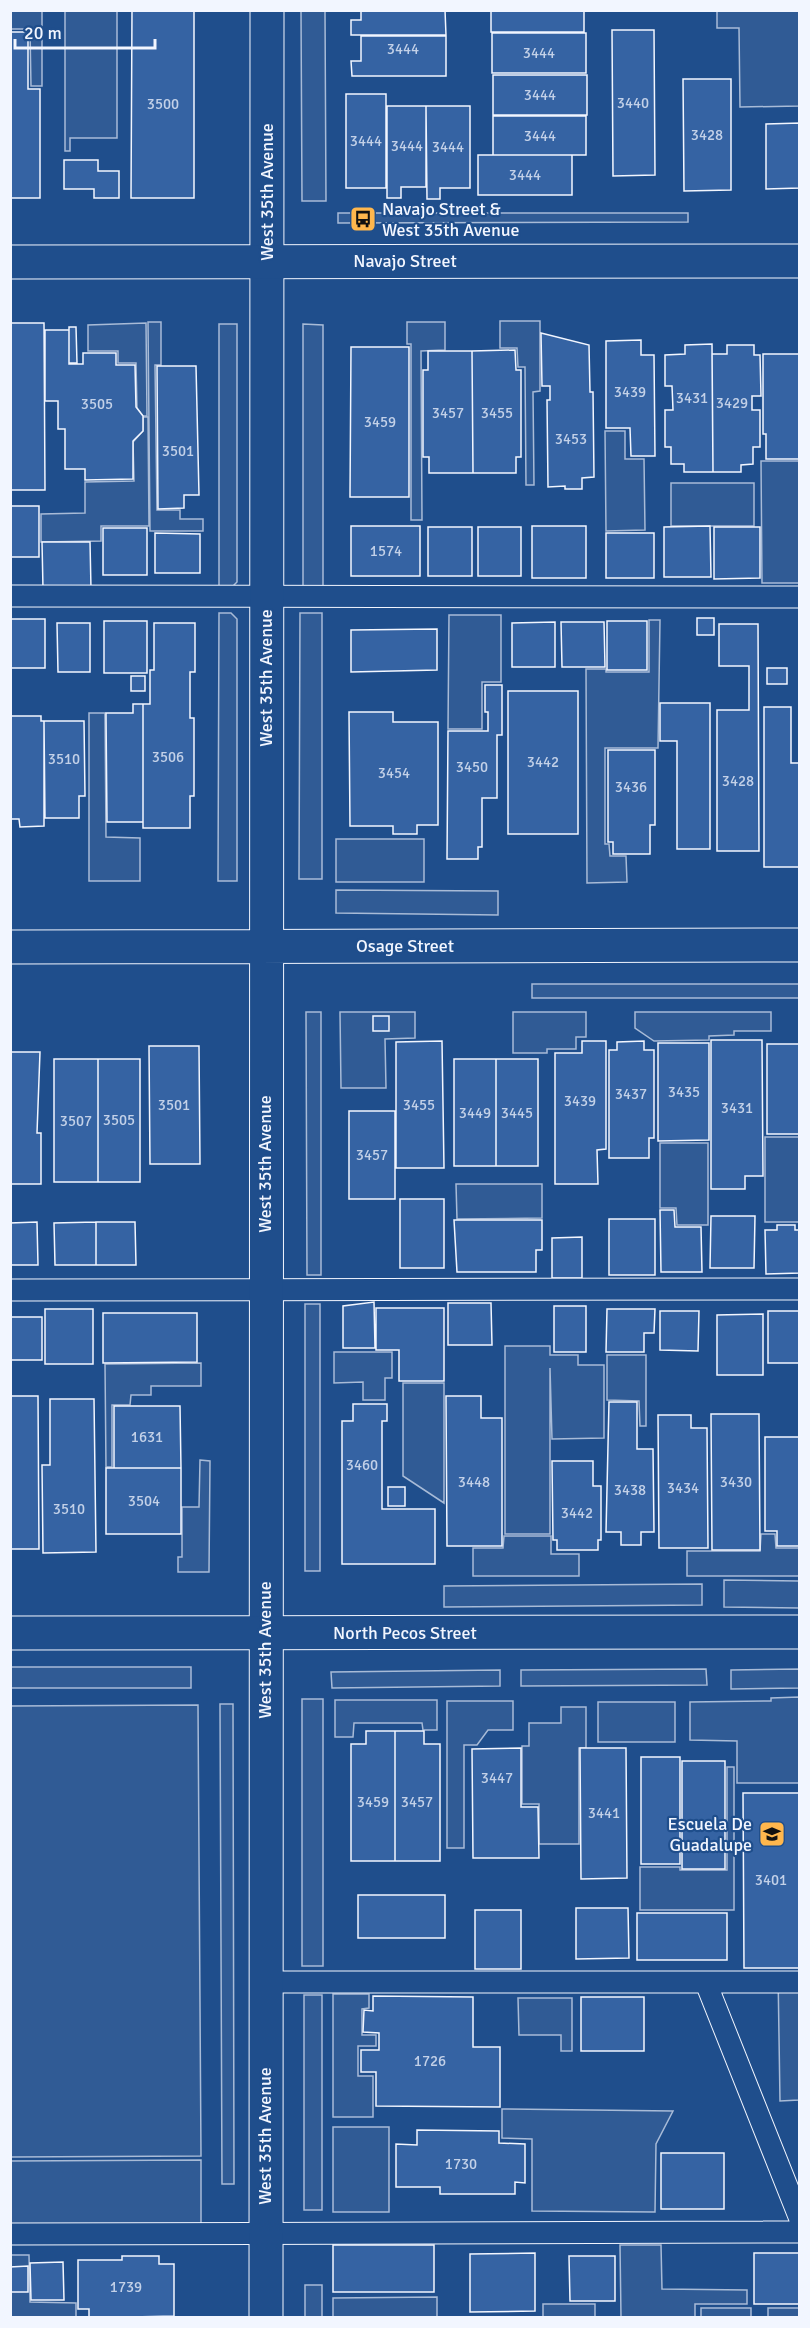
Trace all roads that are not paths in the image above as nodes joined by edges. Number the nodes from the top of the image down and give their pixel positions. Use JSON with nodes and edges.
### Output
{"nodes":[{"id":1,"x":267,"y":10,"type":"edge"},
{"id":2,"x":800,"y":261,"type":"edge"},
{"id":3,"x":10,"y":262,"type":"edge"},
{"id":4,"x":267,"y":262,"type":"junction"},
{"id":5,"x":10,"y":597,"type":"edge"},
{"id":6,"x":266,"y":597,"type":"junction"},
{"id":7,"x":800,"y":597,"type":"edge"},
{"id":8,"x":800,"y":945,"type":"edge"},
{"id":9,"x":266,"y":946,"type":"junction"},
{"id":10,"x":10,"y":947,"type":"edge"},
{"id":11,"x":265,"y":1289,"type":"junction"},
{"id":12,"x":800,"y":1289,"type":"edge"},
{"id":13,"x":10,"y":1290,"type":"edge"},
{"id":14,"x":800,"y":1632,"type":"edge"},
{"id":15,"x":10,"y":1633,"type":"edge"},
{"id":16,"x":265,"y":1633,"type":"junction"},
{"id":17,"x":265,"y":1982,"type":"junction"},
{"id":18,"x":800,"y":1982,"type":"edge"},
{"id":19,"x":706,"y":1983,"type":"junction"},
{"id":20,"x":800,"y":2219,"type":"edge"},
{"id":21,"x":800,"y":2232,"type":"edge"},
{"id":22,"x":10,"y":2234,"type":"edge"},
{"id":23,"x":265,"y":2234,"type":"junction"},
{"id":24,"x":266,"y":2318,"type":"edge"}],
"edges":[{"from":1,"to":4,"type":"street","name":"West 35th Avenue"},
{"from":2,"to":4,"type":"street","name":"Navajo Street"},
{"from":3,"to":4,"type":"street","name":"Navajo Street"},
{"from":4,"to":6,"type":"street","name":"West 35th Avenue"},
{"from":5,"to":6,"type":"lane"},
{"from":6,"to":7,"type":"lane"},
{"from":6,"to":9,"type":"street","name":"West 35th Avenue"},
{"from":8,"to":9,"type":"street","name":"Osage Street"},
{"from":9,"to":10,"type":"street","name":"Osage Street"},
{"from":9,"to":11,"type":"street","name":"West 35th Avenue"},
{"from":11,"to":12,"type":"lane"},
{"from":11,"to":13,"type":"lane"},
{"from":11,"to":16,"type":"street","name":"West 35th Avenue"},
{"from":14,"to":16,"type":"street","name":"North Pecos Street"},
{"from":15,"to":16,"type":"street","name":"North Pecos Street"},
{"from":16,"to":17,"type":"street","name":"West 35th Avenue"},
{"from":17,"to":19,"type":"lane"},
{"from":17,"to":23,"type":"street","name":"West 35th Avenue"},
{"from":18,"to":19,"type":"lane"},
{"from":19,"to":20,"type":"lane"},
{"from":21,"to":23,"type":"lane"},
{"from":22,"to":23,"type":"lane"},
{"from":23,"to":24,"type":"street","name":"West 35th Avenue"}]}
